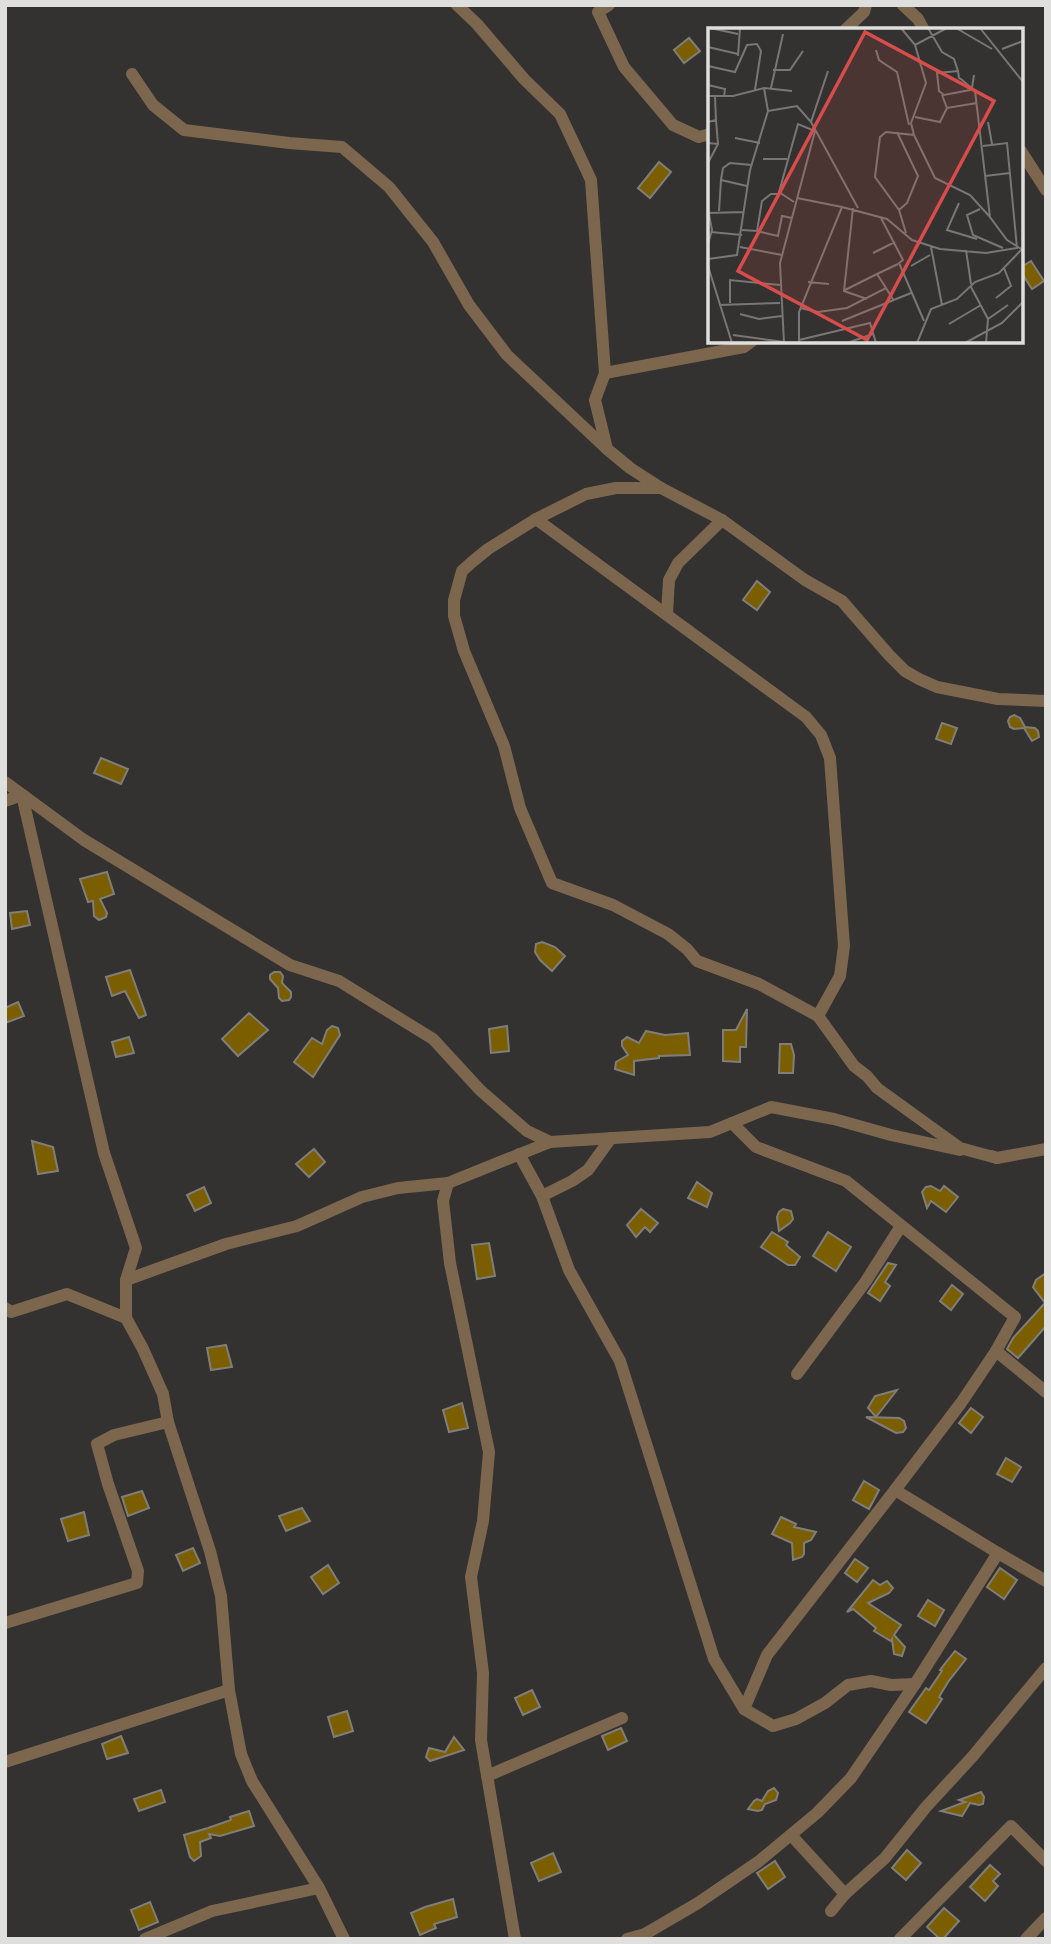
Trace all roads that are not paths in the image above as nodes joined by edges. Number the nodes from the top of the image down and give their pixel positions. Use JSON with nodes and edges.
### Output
{"nodes":[{"id":1,"x":457,"y":5,"type":"edge"},
{"id":2,"x":609,"y":5,"type":"edge"},
{"id":3,"x":866,"y":5,"type":"edge"},
{"id":4,"x":903,"y":5,"type":"edge"},
{"id":5,"x":847,"y":28,"type":"edge"},
{"id":6,"x":923,"y":28,"type":"edge"},
{"id":7,"x":132,"y":74,"type":"dead end"},
{"id":8,"x":704,"y":136,"type":"edge"},
{"id":9,"x":1023,"y":154,"type":"edge"},
{"id":10,"x":1046,"y":190,"type":"edge"},
{"id":11,"x":749,"y":343,"type":"edge"},
{"id":12,"x":605,"y":373,"type":"junction"},
{"id":13,"x":607,"y":449,"type":"junction"},
{"id":14,"x":661,"y":488,"type":"junction"},
{"id":15,"x":536,"y":519,"type":"junction"},
{"id":16,"x":722,"y":520,"type":"junction"},
{"id":17,"x":667,"y":614,"type":"junction"},
{"id":18,"x":1046,"y":701,"type":"edge"},
{"id":19,"x":5,"y":782,"type":"edge"},
{"id":20,"x":22,"y":795,"type":"junction"},
{"id":21,"x":5,"y":801,"type":"edge"},
{"id":22,"x":818,"y":1016,"type":"junction"},
{"id":23,"x":732,"y":1123,"type":"junction"},
{"id":24,"x":611,"y":1138,"type":"junction"},
{"id":25,"x":550,"y":1142,"type":"junction"},
{"id":26,"x":1046,"y":1149,"type":"edge"},
{"id":27,"x":519,"y":1154,"type":"junction"},
{"id":28,"x":997,"y":1158,"type":"junction"},
{"id":29,"x":448,"y":1183,"type":"junction"},
{"id":30,"x":542,"y":1196,"type":"junction"},
{"id":31,"x":901,"y":1226,"type":"junction"},
{"id":32,"x":126,"y":1280,"type":"junction"},
{"id":33,"x":7,"y":1311,"type":"edge"},
{"id":34,"x":125,"y":1318,"type":"junction"},
{"id":35,"x":996,"y":1351,"type":"junction"},
{"id":36,"x":797,"y":1374,"type":"dead end"},
{"id":37,"x":1046,"y":1392,"type":"edge"},
{"id":38,"x":169,"y":1422,"type":"junction"},
{"id":39,"x":895,"y":1490,"type":"junction"},
{"id":40,"x":998,"y":1553,"type":"junction"},
{"id":41,"x":1046,"y":1581,"type":"edge"},
{"id":42,"x":5,"y":1623,"type":"edge"},
{"id":43,"x":1046,"y":1668,"type":"edge"},
{"id":44,"x":915,"y":1684,"type":"junction"},
{"id":45,"x":229,"y":1690,"type":"junction"},
{"id":46,"x":744,"y":1709,"type":"junction"},
{"id":47,"x":622,"y":1718,"type":"dead end"},
{"id":48,"x":5,"y":1762,"type":"edge"},
{"id":49,"x":487,"y":1776,"type":"junction"},
{"id":50,"x":791,"y":1835,"type":"junction"},
{"id":51,"x":1046,"y":1861,"type":"edge"},
{"id":52,"x":319,"y":1888,"type":"junction"},
{"id":53,"x":845,"y":1894,"type":"junction"},
{"id":54,"x":831,"y":1911,"type":"dead end"},
{"id":55,"x":1046,"y":1918,"type":"edge"},
{"id":56,"x":145,"y":1939,"type":"edge"},
{"id":57,"x":344,"y":1939,"type":"edge"},
{"id":58,"x":515,"y":1939,"type":"edge"},
{"id":59,"x":627,"y":1939,"type":"edge"},
{"id":60,"x":900,"y":1939,"type":"edge"},
{"id":61,"x":1026,"y":1939,"type":"edge"}],
"edges":[{"from":1,"to":12,"type":"street"},
{"from":2,"to":8,"type":"street"},
{"from":3,"to":5,"type":"street"},
{"from":4,"to":6,"type":"street"},
{"from":7,"to":13,"type":"street"},
{"from":9,"to":10,"type":"street"},
{"from":11,"to":12,"type":"street"},
{"from":12,"to":13,"type":"street"},
{"from":13,"to":14,"type":"street"},
{"from":14,"to":15,"type":"street"},
{"from":14,"to":16,"type":"street"},
{"from":15,"to":17,"type":"street"},
{"from":15,"to":22,"type":"street"},
{"from":16,"to":17,"type":"street"},
{"from":16,"to":18,"type":"street"},
{"from":17,"to":22,"type":"street"},
{"from":19,"to":20,"type":"street"},
{"from":20,"to":21,"type":"street"},
{"from":20,"to":25,"type":"street"},
{"from":20,"to":32,"type":"street"},
{"from":22,"to":28,"type":"street"},
{"from":23,"to":24,"type":"street"},
{"from":23,"to":28,"type":"street"},
{"from":23,"to":31,"type":"street"},
{"from":24,"to":25,"type":"street"},
{"from":24,"to":30,"type":"street"},
{"from":25,"to":27,"type":"street"},
{"from":26,"to":28,"type":"street"},
{"from":27,"to":29,"type":"street"},
{"from":27,"to":30,"type":"street"},
{"from":29,"to":32,"type":"street"},
{"from":29,"to":49,"type":"street"},
{"from":30,"to":46,"type":"street"},
{"from":31,"to":35,"type":"street"},
{"from":31,"to":36,"type":"street"},
{"from":32,"to":34,"type":"street"},
{"from":33,"to":34,"type":"street"},
{"from":34,"to":38,"type":"street"},
{"from":35,"to":37,"type":"street"},
{"from":35,"to":39,"type":"street"},
{"from":38,"to":42,"type":"street"},
{"from":38,"to":45,"type":"street"},
{"from":39,"to":40,"type":"street"},
{"from":39,"to":46,"type":"street"},
{"from":40,"to":41,"type":"street"},
{"from":40,"to":44,"type":"street"},
{"from":43,"to":53,"type":"street"},
{"from":44,"to":46,"type":"street"},
{"from":44,"to":50,"type":"street"},
{"from":45,"to":48,"type":"street"},
{"from":45,"to":52,"type":"street"},
{"from":47,"to":49,"type":"street"},
{"from":49,"to":58,"type":"street"},
{"from":50,"to":53,"type":"street"},
{"from":50,"to":59,"type":"street"},
{"from":51,"to":60,"type":"street"},
{"from":52,"to":56,"type":"street"},
{"from":52,"to":57,"type":"street"},
{"from":53,"to":54,"type":"street"},
{"from":55,"to":61,"type":"street"}]}
